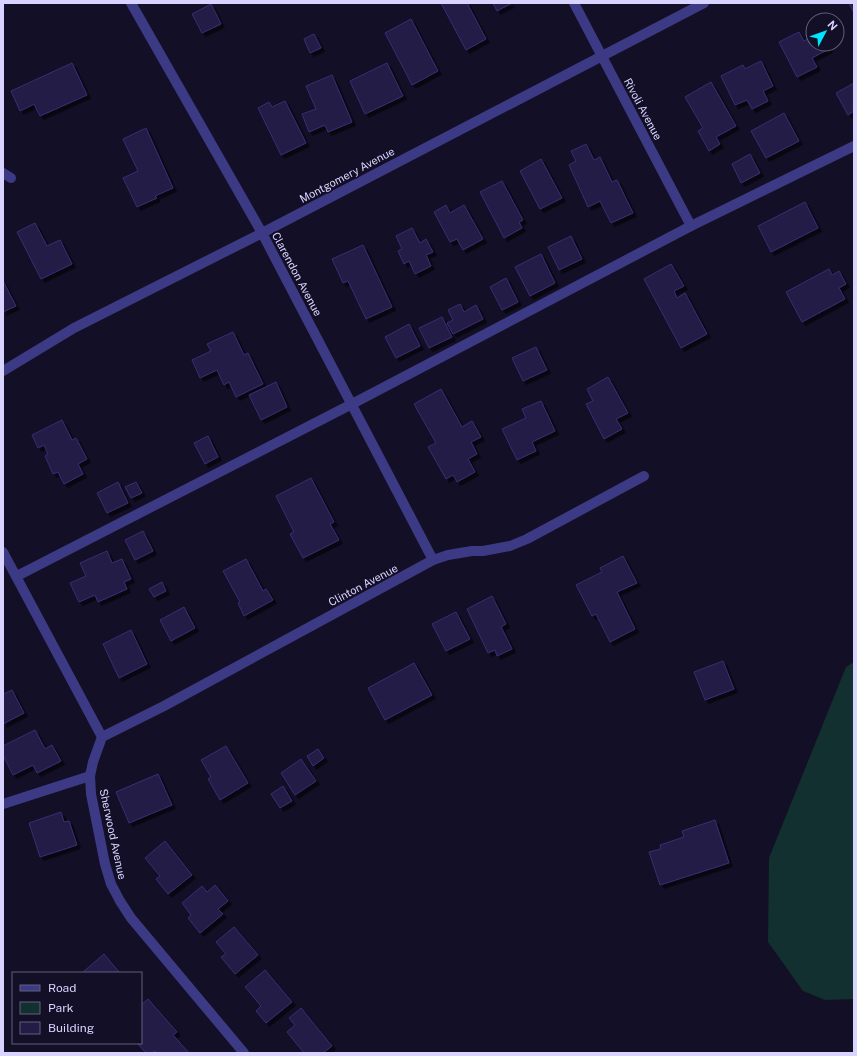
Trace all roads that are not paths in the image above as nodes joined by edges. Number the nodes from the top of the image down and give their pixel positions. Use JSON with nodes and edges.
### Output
{"nodes":[{"id":1,"x":131,"y":3,"type":"edge"},
{"id":2,"x":574,"y":3,"type":"edge"},
{"id":3,"x":704,"y":3,"type":"edge"},
{"id":4,"x":601,"y":56,"type":"junction"},
{"id":5,"x":854,"y":146,"type":"edge"},
{"id":6,"x":691,"y":226,"type":"junction"},
{"id":7,"x":262,"y":233,"type":"junction"},
{"id":8,"x":3,"y":371,"type":"edge"},
{"id":9,"x":352,"y":404,"type":"junction"},
{"id":10,"x":644,"y":476,"type":"dead end"},
{"id":11,"x":3,"y":552,"type":"edge"},
{"id":12,"x":433,"y":560,"type":"junction"},
{"id":13,"x":17,"y":576,"type":"junction"},
{"id":14,"x":102,"y":737,"type":"junction"},
{"id":15,"x":90,"y":776,"type":"junction"},
{"id":16,"x":3,"y":804,"type":"edge"},
{"id":17,"x":244,"y":1053,"type":"edge"}],
"edges":[{"from":1,"to":7,"type":"street","name":"Clarendon Avenue"},
{"from":2,"to":4,"type":"street","name":"Rivoli Avenue"},
{"from":3,"to":4,"type":"street","name":"Montgomery Avenue"},
{"from":4,"to":6,"type":"street","name":"Rivoli Avenue"},
{"from":4,"to":7,"type":"street","name":"Montgomery Avenue"},
{"from":5,"to":6,"type":"street"},
{"from":6,"to":9,"type":"street"},
{"from":7,"to":8,"type":"street","name":"Montgomery Avenue"},
{"from":7,"to":9,"type":"street","name":"Clarendon Avenue"},
{"from":9,"to":12,"type":"street","name":"Clarendon Avenue"},
{"from":9,"to":13,"type":"street"},
{"from":10,"to":12,"type":"street","name":"Clinton Avenue"},
{"from":11,"to":13,"type":"street"},
{"from":12,"to":14,"type":"street","name":"Clinton Avenue"},
{"from":13,"to":14,"type":"street"},
{"from":14,"to":15,"type":"street","name":"Sherwood Avenue"},
{"from":15,"to":16,"type":"street"},
{"from":15,"to":17,"type":"street","name":"Sherwood Avenue"}]}
